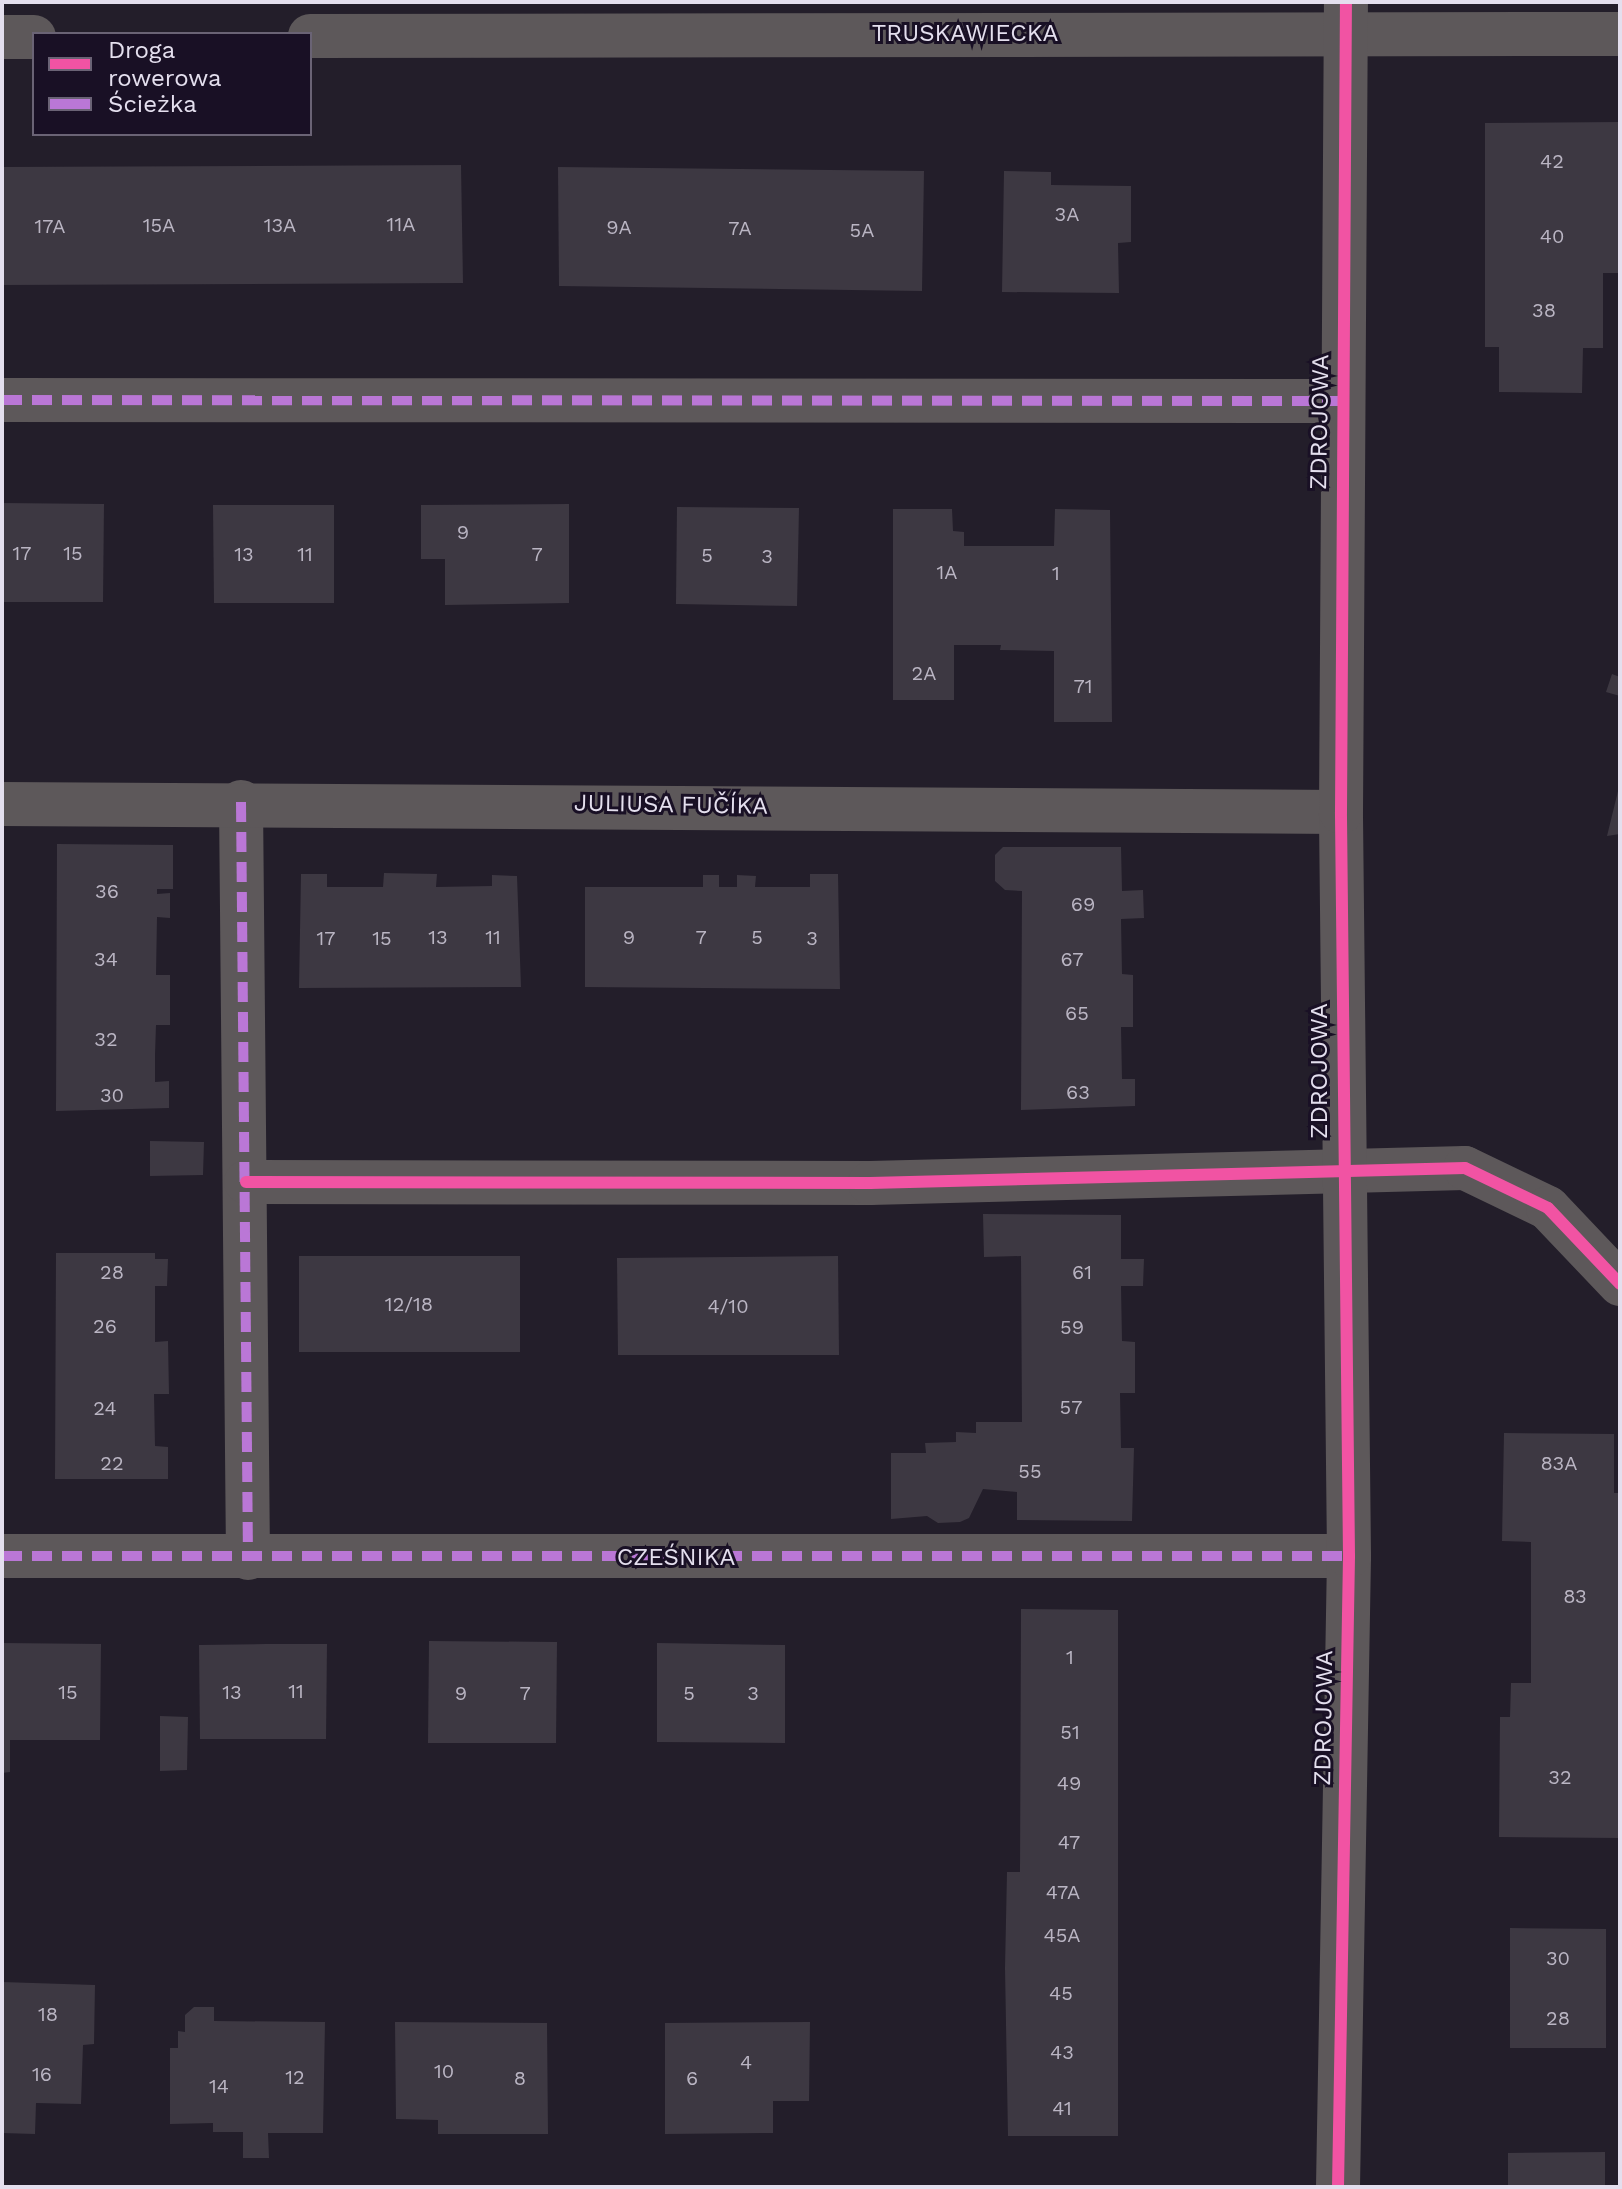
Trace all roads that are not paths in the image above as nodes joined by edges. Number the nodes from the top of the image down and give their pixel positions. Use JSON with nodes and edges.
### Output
{"nodes":[{"id":1,"x":1346,"y":17,"type":"edge"},
{"id":2,"x":1620,"y":34,"type":"edge"},
{"id":3,"x":312,"y":36,"type":"edge"},
{"id":4,"x":2,"y":37,"type":"edge"},
{"id":5,"x":32,"y":37,"type":"edge"},
{"id":6,"x":2,"y":400,"type":"edge"},
{"id":7,"x":1342,"y":401,"type":"junction"},
{"id":8,"x":241,"y":802,"type":"junction"},
{"id":9,"x":2,"y":804,"type":"edge"},
{"id":10,"x":1341,"y":812,"type":"junction"},
{"id":11,"x":1343,"y":1175,"type":"junction"},
{"id":12,"x":246,"y":1182,"type":"junction"},
{"id":13,"x":1620,"y":1284,"type":"edge"},
{"id":14,"x":2,"y":1556,"type":"edge"},
{"id":15,"x":1349,"y":1556,"type":"junction"},
{"id":16,"x":248,"y":1558,"type":"junction"},
{"id":17,"x":1338,"y":2187,"type":"edge"}],
"edges":[{"from":1,"to":2,"type":"street","name":"TRUSKAWIECKA"},
{"from":1,"to":3,"type":"street","name":"TRUSKAWIECKA"},
{"from":1,"to":7,"type":"street","name":"ZDROJOWA"},
{"from":4,"to":5,"type":"street"},
{"from":6,"to":7,"type":"street"},
{"from":7,"to":10,"type":"street","name":"ZDROJOWA"},
{"from":8,"to":9,"type":"street","name":"JULIUSA FUČÍKA"},
{"from":8,"to":10,"type":"street","name":"JULIUSA FUČÍKA"},
{"from":8,"to":12,"type":"street"},
{"from":10,"to":11,"type":"street","name":"ZDROJOWA"},
{"from":11,"to":12,"type":"street"},
{"from":11,"to":13,"type":"street"},
{"from":11,"to":15,"type":"street","name":"ZDROJOWA"},
{"from":12,"to":16,"type":"street"},
{"from":14,"to":16,"type":"street","name":"CZEŚNIKA"},
{"from":15,"to":16,"type":"street","name":"CZEŚNIKA"},
{"from":15,"to":17,"type":"street","name":"ZDROJOWA"}]}
